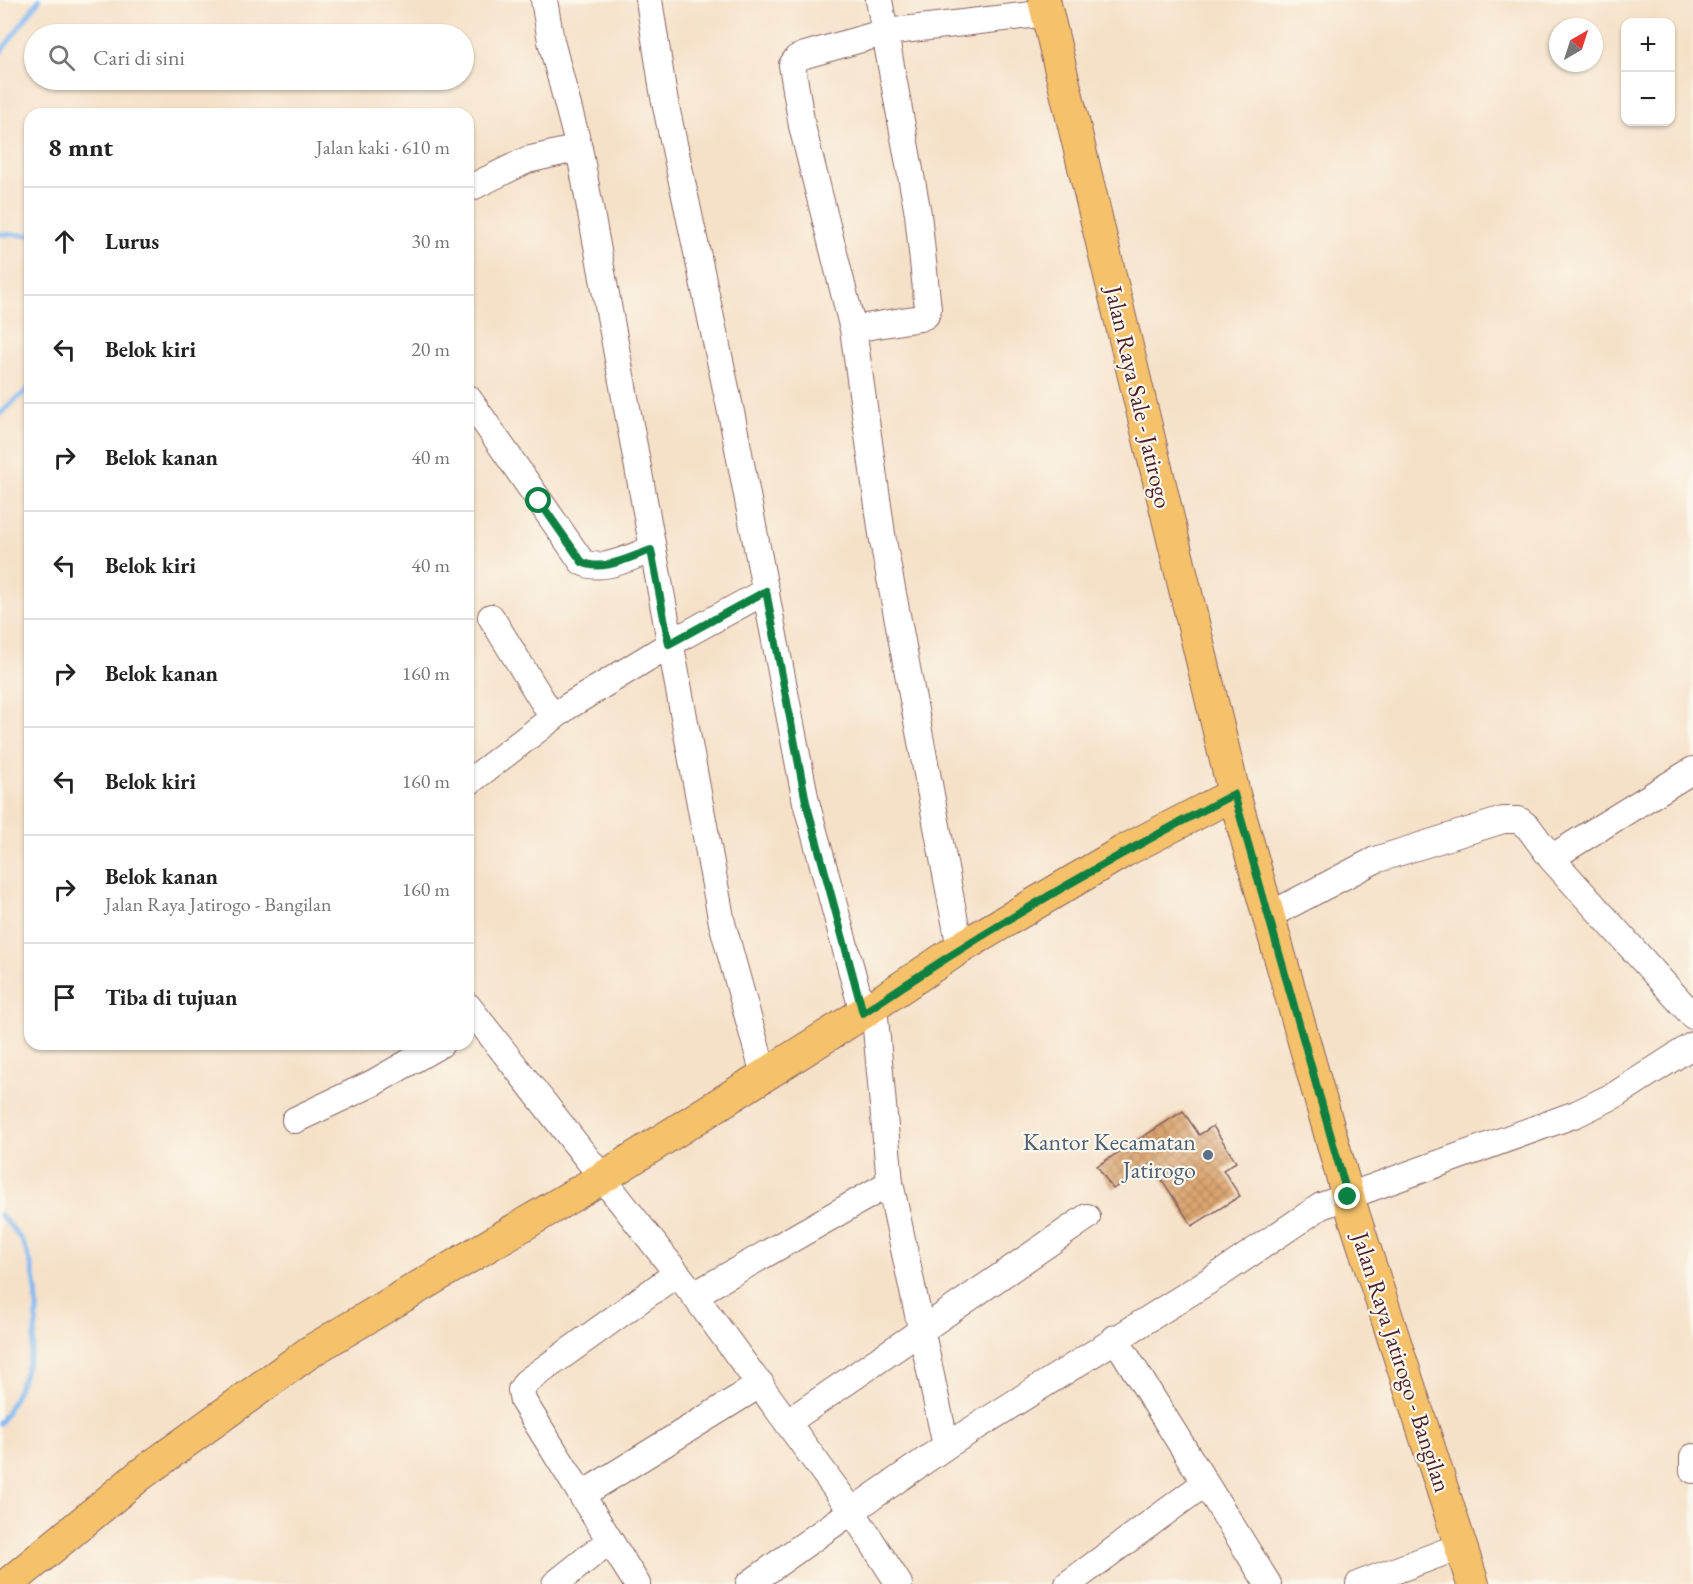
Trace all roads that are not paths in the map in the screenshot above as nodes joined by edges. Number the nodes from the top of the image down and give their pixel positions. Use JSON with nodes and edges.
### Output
{"nodes":[{"id":1,"x":544,"y":0,"type":"edge"},
{"id":2,"x":649,"y":0,"type":"edge"},
{"id":3,"x":879,"y":0,"type":"edge"},
{"id":4,"x":1045,"y":6,"type":"edge"},
{"id":5,"x":886,"y":32,"type":"junction"},
{"id":6,"x":579,"y":148,"type":"junction"},
{"id":7,"x":474,"y":186,"type":"edge"},
{"id":8,"x":853,"y":328,"type":"junction"},
{"id":9,"x":474,"y":407,"type":"edge"},
{"id":10,"x":651,"y":550,"type":"junction"},
{"id":11,"x":766,"y":591,"type":"junction"},
{"id":12,"x":491,"y":617,"type":"dead end"},
{"id":13,"x":669,"y":644,"type":"junction"},
{"id":14,"x":553,"y":718,"type":"junction"},
{"id":15,"x":1693,"y":770,"type":"edge"},
{"id":16,"x":474,"y":778,"type":"edge"},
{"id":17,"x":1234,"y":794,"type":"junction"},
{"id":18,"x":1551,"y":858,"type":"junction"},
{"id":19,"x":1270,"y":915,"type":"junction"},
{"id":20,"x":960,"y":948,"type":"junction"},
{"id":21,"x":868,"y":1010,"type":"junction"},
{"id":22,"x":1693,"y":1016,"type":"edge"},
{"id":23,"x":474,"y":1021,"type":"edge"},
{"id":24,"x":1693,"y":1045,"type":"edge"},
{"id":25,"x":431,"y":1050,"type":"edge"},
{"id":26,"x":764,"y":1074,"type":"junction"},
{"id":27,"x":295,"y":1120,"type":"dead end"},
{"id":28,"x":602,"y":1178,"type":"junction"},
{"id":29,"x":890,"y":1183,"type":"junction"},
{"id":30,"x":1348,"y":1197,"type":"junction"},
{"id":31,"x":1087,"y":1217,"type":"dead end"},
{"id":32,"x":676,"y":1274,"type":"junction"},
{"id":33,"x":694,"y":1295,"type":"junction"},
{"id":34,"x":920,"y":1330,"type":"junction"},
{"id":35,"x":1115,"y":1338,"type":"junction"},
{"id":36,"x":761,"y":1384,"type":"junction"},
{"id":37,"x":788,"y":1422,"type":"junction"},
{"id":38,"x":946,"y":1446,"type":"junction"},
{"id":39,"x":1693,"y":1457,"type":"edge"},
{"id":40,"x":1693,"y":1470,"type":"edge"},
{"id":41,"x":1205,"y":1483,"type":"junction"},
{"id":42,"x":583,"y":1494,"type":"junction"},
{"id":43,"x":852,"y":1511,"type":"junction"},
{"id":44,"x":609,"y":1541,"type":"junction"},
{"id":45,"x":1461,"y":1546,"type":"junction"},
{"id":46,"x":15,"y":1578,"type":"edge"},
{"id":47,"x":555,"y":1584,"type":"edge"},
{"id":48,"x":637,"y":1584,"type":"edge"},
{"id":49,"x":749,"y":1584,"type":"edge"},
{"id":50,"x":899,"y":1584,"type":"edge"},
{"id":51,"x":1068,"y":1584,"type":"edge"},
{"id":52,"x":1268,"y":1584,"type":"edge"},
{"id":53,"x":1359,"y":1584,"type":"edge"},
{"id":54,"x":1473,"y":1584,"type":"edge"}],
"edges":[{"from":1,"to":6,"type":"street"},
{"from":2,"to":11,"type":"street"},
{"from":3,"to":5,"type":"street"},
{"from":4,"to":5,"type":"street"},
{"from":4,"to":17,"type":"main road","name":"Jalan Raya Sale - Jatirogo"},
{"from":5,"to":8,"type":"street"},
{"from":5,"to":8,"type":"street"},
{"from":6,"to":7,"type":"street"},
{"from":6,"to":10,"type":"street"},
{"from":8,"to":20,"type":"street"},
{"from":9,"to":10,"type":"street"},
{"from":10,"to":13,"type":"street"},
{"from":11,"to":13,"type":"street"},
{"from":11,"to":21,"type":"street"},
{"from":12,"to":14,"type":"street"},
{"from":13,"to":14,"type":"street"},
{"from":13,"to":26,"type":"street"},
{"from":14,"to":16,"type":"street"},
{"from":15,"to":18,"type":"street"},
{"from":17,"to":19,"type":"main road","name":"Jalan Raya Jatirogo - Bangilan"},
{"from":17,"to":20,"type":"main road"},
{"from":18,"to":19,"type":"street"},
{"from":18,"to":22,"type":"street"},
{"from":19,"to":30,"type":"main road","name":"Jalan Raya Jatirogo - Bangilan"},
{"from":20,"to":21,"type":"main road"},
{"from":21,"to":26,"type":"main road"},
{"from":21,"to":29,"type":"street"},
{"from":23,"to":28,"type":"street"},
{"from":24,"to":30,"type":"street"},
{"from":25,"to":27,"type":"street"},
{"from":26,"to":28,"type":"main road"},
{"from":28,"to":32,"type":"street"},
{"from":28,"to":46,"type":"main road"},
{"from":29,"to":33,"type":"street"},
{"from":29,"to":34,"type":"street"},
{"from":30,"to":35,"type":"street"},
{"from":30,"to":45,"type":"main road","name":"Jalan Raya Jatirogo - Bangilan"},
{"from":31,"to":34,"type":"street"},
{"from":32,"to":33,"type":"street"},
{"from":32,"to":42,"type":"street"},
{"from":33,"to":36,"type":"street"},
{"from":34,"to":37,"type":"street"},
{"from":34,"to":38,"type":"street"},
{"from":35,"to":38,"type":"street"},
{"from":35,"to":41,"type":"street"},
{"from":36,"to":37,"type":"street"},
{"from":36,"to":42,"type":"street"},
{"from":37,"to":43,"type":"street"},
{"from":38,"to":43,"type":"street"},
{"from":39,"to":40,"type":"street"},
{"from":41,"to":51,"type":"street"},
{"from":41,"to":52,"type":"street"},
{"from":42,"to":44,"type":"street"},
{"from":43,"to":49,"type":"street"},
{"from":43,"to":50,"type":"street"},
{"from":44,"to":47,"type":"street"},
{"from":44,"to":48,"type":"street"},
{"from":45,"to":53,"type":"street"},
{"from":45,"to":54,"type":"main road","name":"Jalan Raya Jatirogo - Bangilan"}]}
